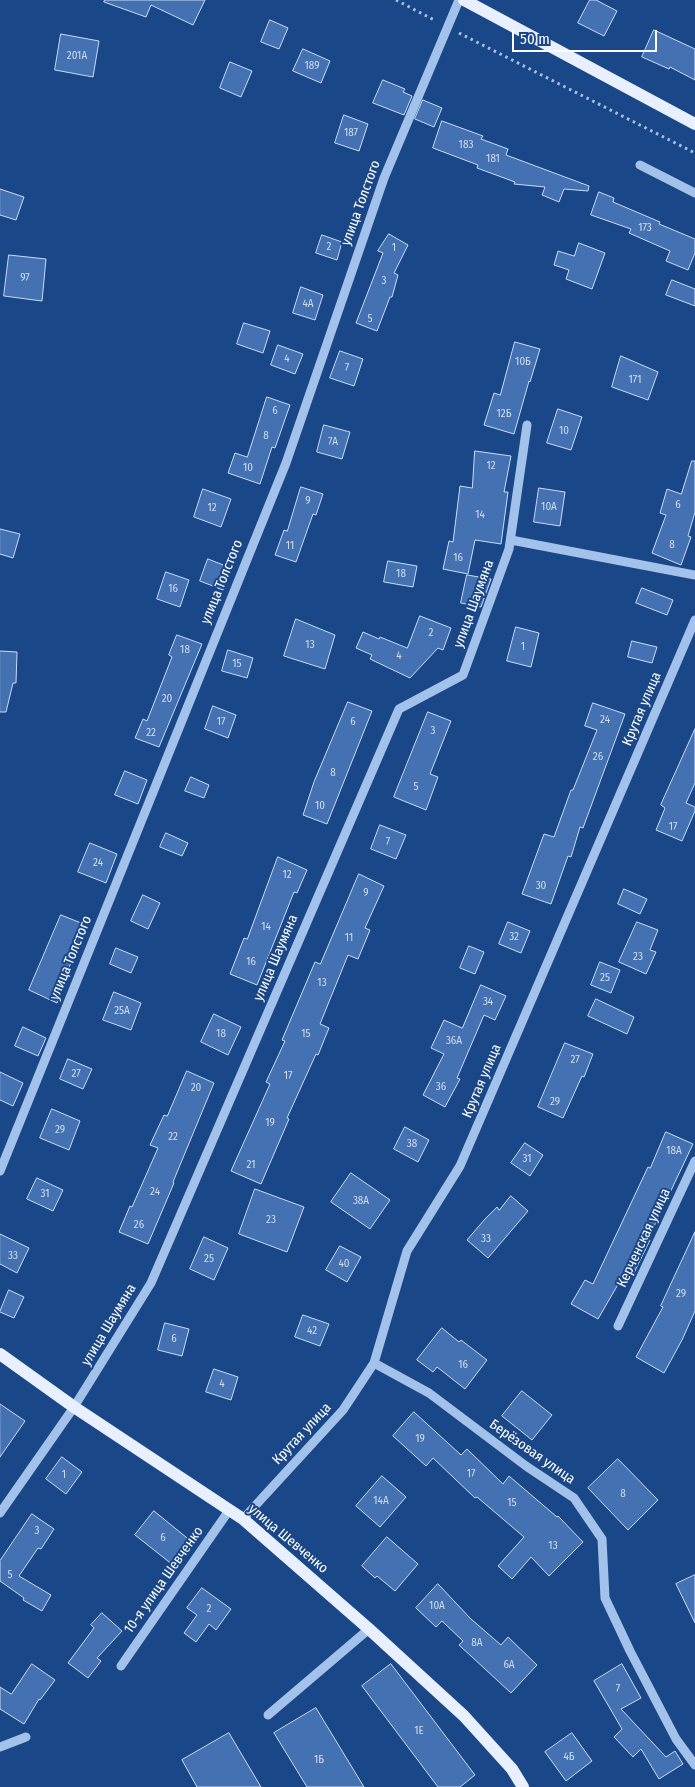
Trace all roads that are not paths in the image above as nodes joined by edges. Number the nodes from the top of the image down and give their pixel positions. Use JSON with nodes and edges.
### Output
{"nodes":[{"id":1,"x":459,"y":0,"type":"edge"},
{"id":2,"x":464,"y":0,"type":"edge"},
{"id":3,"x":695,"y":124,"type":"edge"},
{"id":4,"x":640,"y":165,"type":"dead end"},
{"id":5,"x":695,"y":193,"type":"edge"},
{"id":6,"x":528,"y":425,"type":"dead end"},
{"id":7,"x":511,"y":540,"type":"junction"},
{"id":8,"x":695,"y":575,"type":"edge"},
{"id":9,"x":695,"y":620,"type":"edge"},
{"id":10,"x":695,"y":1161,"type":"edge"},
{"id":11,"x":0,"y":1171,"type":"edge"},
{"id":12,"x":618,"y":1326,"type":"dead end"},
{"id":13,"x":0,"y":1354,"type":"edge"},
{"id":14,"x":374,"y":1363,"type":"junction"},
{"id":15,"x":74,"y":1407,"type":"junction"},
{"id":16,"x":230,"y":1509,"type":"junction"},
{"id":17,"x":0,"y":1513,"type":"edge"},
{"id":18,"x":243,"y":1519,"type":"junction"},
{"id":19,"x":369,"y":1629,"type":"junction"},
{"id":20,"x":121,"y":1666,"type":"dead end"},
{"id":21,"x":268,"y":1715,"type":"dead end"},
{"id":22,"x":26,"y":1737,"type":"dead end"},
{"id":23,"x":0,"y":1747,"type":"edge"},
{"id":24,"x":695,"y":1765,"type":"edge"},
{"id":25,"x":523,"y":1787,"type":"edge"}],
"edges":[{"from":1,"to":11,"type":"street","name":"улица Толстого"},
{"from":2,"to":3,"type":"main road"},
{"from":4,"to":5,"type":"street"},
{"from":6,"to":7,"type":"street","name":"улица Шаумяна"},
{"from":7,"to":8,"type":"street"},
{"from":7,"to":15,"type":"street","name":"улица Шаумяна"},
{"from":9,"to":14,"type":"street","name":"Крутая улица"},
{"from":10,"to":12,"type":"street","name":"Керченская улица"},
{"from":13,"to":15,"type":"main road","name":"улица Шевченко"},
{"from":14,"to":18,"type":"street","name":"Крутая улица"},
{"from":14,"to":24,"type":"street","name":"Берёзовая улица"},
{"from":15,"to":16,"type":"main road","name":"улица Шевченко"},
{"from":15,"to":17,"type":"street","name":"улица Шаумяна"},
{"from":16,"to":18,"type":"main road","name":"улица Шевченко"},
{"from":16,"to":20,"type":"street","name":"10-я улица Шевченко"},
{"from":18,"to":19,"type":"main road","name":"улица Шевченко"},
{"from":19,"to":21,"type":"street"},
{"from":19,"to":25,"type":"main road","name":"улица Шевченко"},
{"from":22,"to":23,"type":"street"}]}
